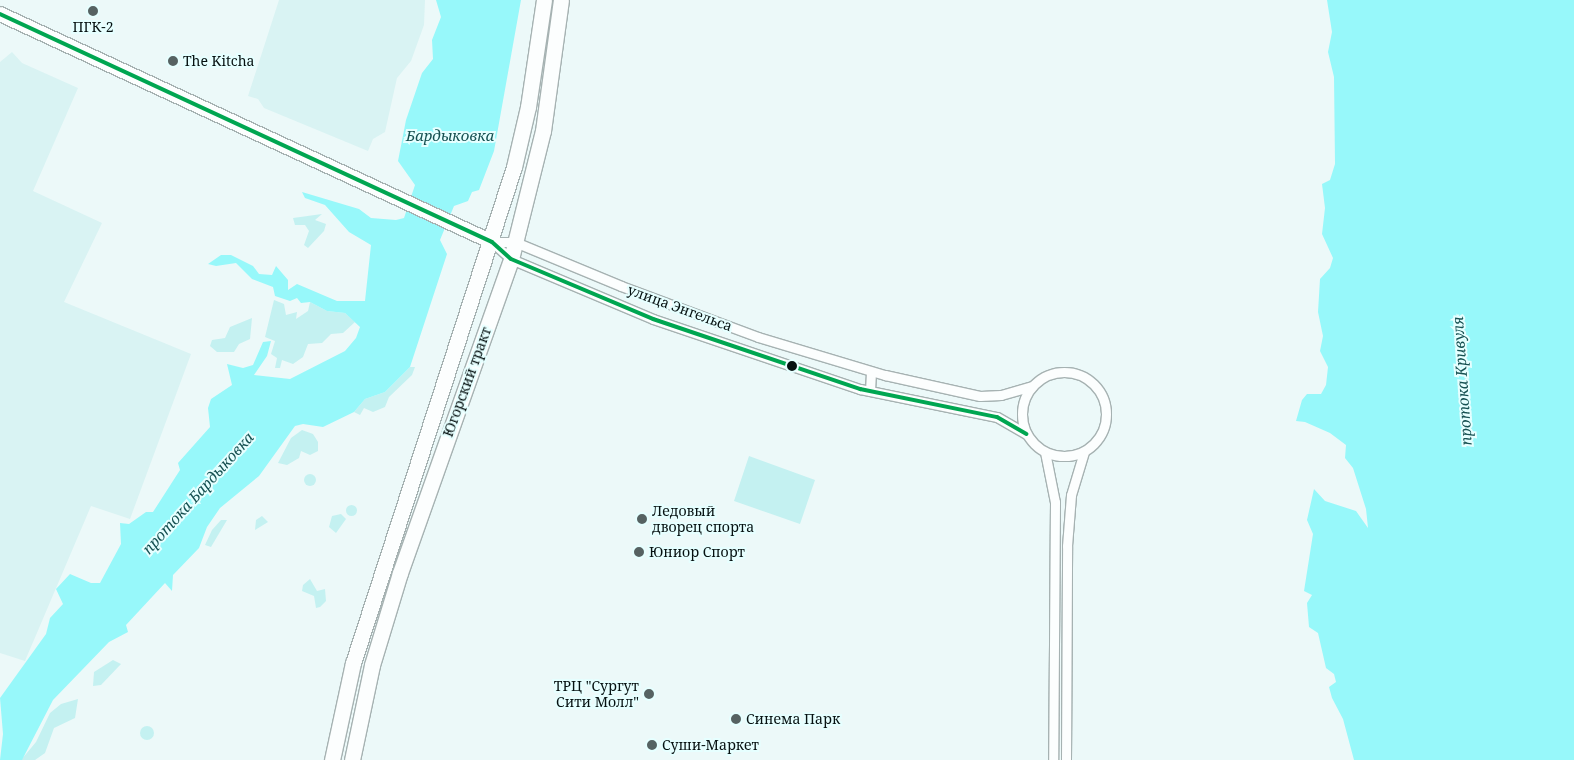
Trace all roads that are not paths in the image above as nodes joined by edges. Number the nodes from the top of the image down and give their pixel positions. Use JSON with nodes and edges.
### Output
{"nodes":[{"id":1,"x":544,"y":0,"type":"edge"},
{"id":2,"x":561,"y":0,"type":"edge"},
{"id":3,"x":0,"y":14,"type":"edge"},
{"id":4,"x":492,"y":242,"type":"junction"},
{"id":5,"x":515,"y":242,"type":"junction"},
{"id":6,"x":511,"y":259,"type":"junction"},
{"id":7,"x":871,"y":372,"type":"junction"},
{"id":8,"x":1033,"y":386,"type":"junction"},
{"id":9,"x":870,"y":391,"type":"junction"},
{"id":10,"x":1027,"y":434,"type":"junction"},
{"id":11,"x":1045,"y":452,"type":"junction"},
{"id":12,"x":1084,"y":452,"type":"junction"},
{"id":13,"x":332,"y":760,"type":"edge"},
{"id":14,"x":352,"y":760,"type":"edge"},
{"id":15,"x":1053,"y":760,"type":"edge"},
{"id":16,"x":1066,"y":760,"type":"edge"}],
"edges":[{"from":1,"to":4,"type":"main road","name":"Югорский тракт"},
{"from":2,"to":5,"type":"main road","name":"Югорский тракт"},
{"from":3,"to":4,"type":"main road","name":"улица Энгельса"},
{"from":4,"to":5,"type":"street","name":"улица Энгельса"},
{"from":4,"to":6,"type":"street","name":"улица Энгельса"},
{"from":4,"to":13,"type":"main road","name":"Югорский тракт"},
{"from":5,"to":6,"type":"main road","name":"Югорский тракт"},
{"from":5,"to":7,"type":"street","name":"улица Энгельса"},
{"from":6,"to":9,"type":"street","name":"улица Энгельса"},
{"from":6,"to":14,"type":"main road","name":"Югорский тракт"},
{"from":7,"to":8,"type":"street","name":"улица Энгельса"},
{"from":7,"to":9,"type":"street"},
{"from":8,"to":10,"type":"street"},
{"from":8,"to":12,"type":"street"},
{"from":9,"to":10,"type":"street","name":"улица Энгельса"},
{"from":10,"to":11,"type":"street"},
{"from":11,"to":12,"type":"street"},
{"from":11,"to":15,"type":"street"},
{"from":12,"to":16,"type":"street"}]}
